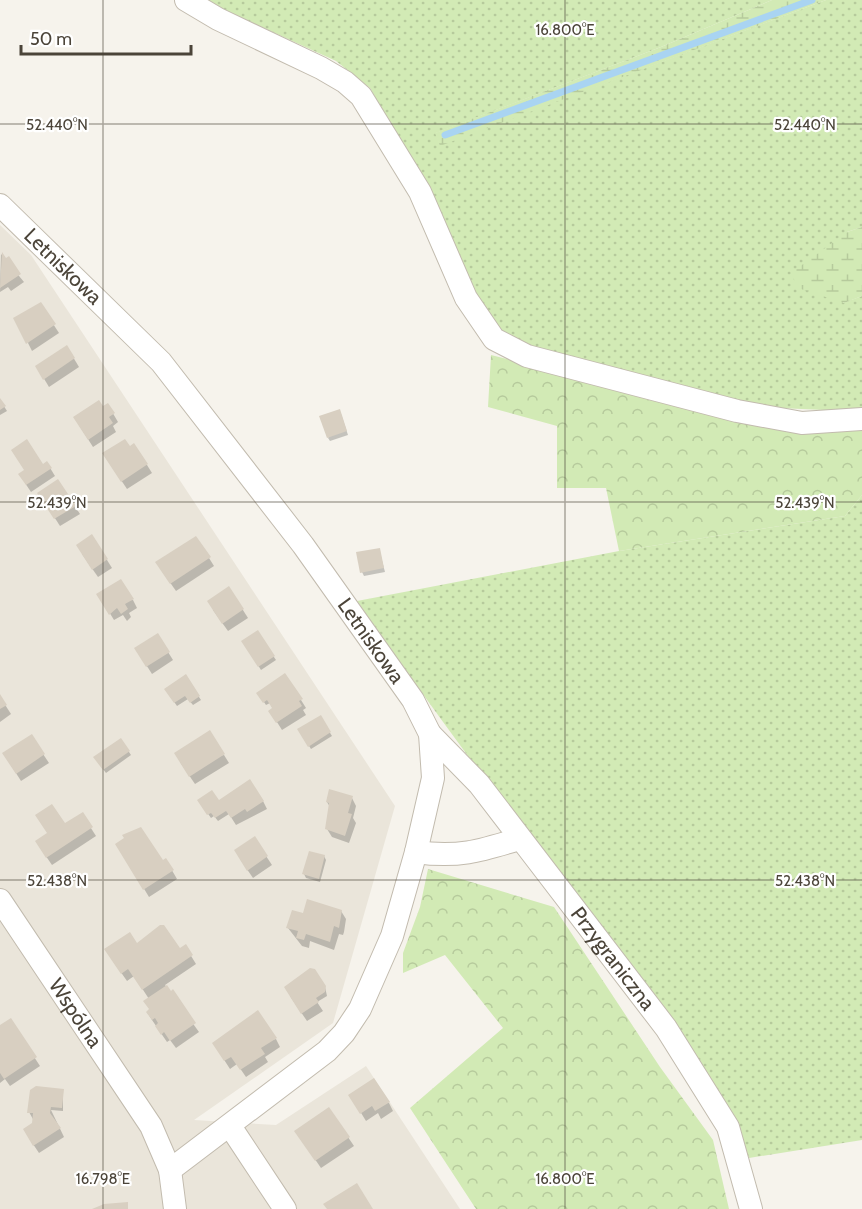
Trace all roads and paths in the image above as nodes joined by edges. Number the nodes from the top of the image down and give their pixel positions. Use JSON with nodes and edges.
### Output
{"nodes":[{"id":1,"x":186,"y":0,"type":"edge"},
{"id":2,"x":0,"y":205,"type":"edge"},
{"id":3,"x":862,"y":419,"type":"edge"},
{"id":4,"x":430,"y":735,"type":"junction"},
{"id":5,"x":519,"y":839,"type":"junction"},
{"id":6,"x":417,"y":852,"type":"junction"},
{"id":7,"x":0,"y":900,"type":"edge"},
{"id":8,"x":230,"y":1126,"type":"junction"},
{"id":9,"x":170,"y":1170,"type":"junction"},
{"id":10,"x":175,"y":1209,"type":"edge"},
{"id":11,"x":285,"y":1209,"type":"edge"},
{"id":12,"x":751,"y":1209,"type":"edge"}],
"edges":[{"from":1,"to":3,"type":"street"},
{"from":2,"to":4,"type":"street","name":"Letniskowa"},
{"from":4,"to":5,"type":"street","name":"Przygraniczna"},
{"from":4,"to":6,"type":"street","name":"Letniskowa"},
{"from":5,"to":6,"type":"street"},
{"from":5,"to":12,"type":"street","name":"Przygraniczna"},
{"from":6,"to":8,"type":"street","name":"Letniskowa"},
{"from":7,"to":9,"type":"street","name":"Wspólna"},
{"from":8,"to":9,"type":"street","name":"Letniskowa"},
{"from":8,"to":11,"type":"street"},
{"from":9,"to":10,"type":"street","name":"Wspólna"}]}
